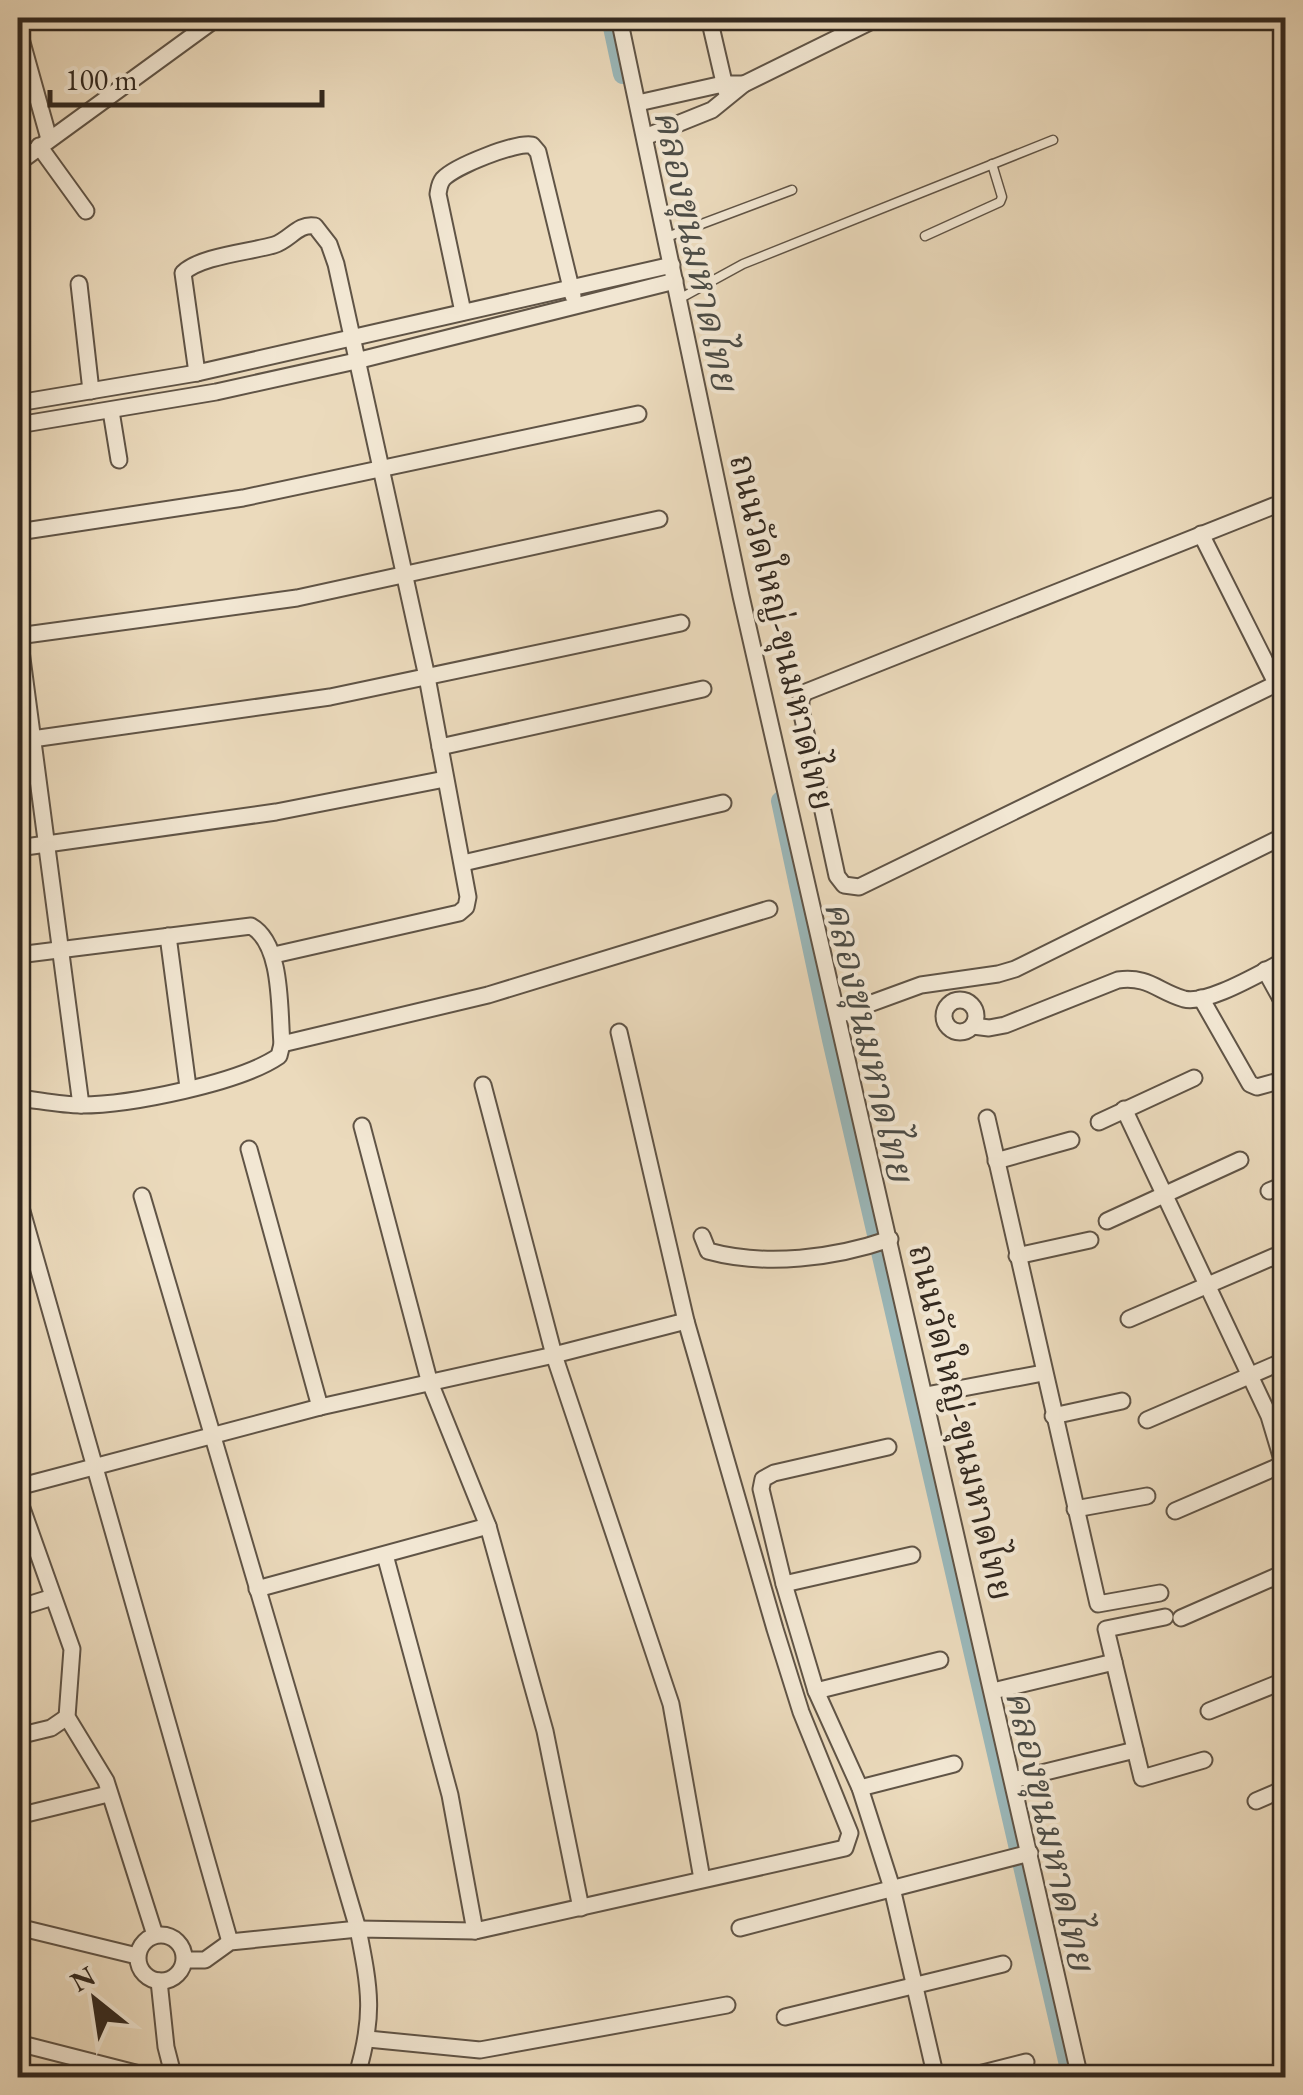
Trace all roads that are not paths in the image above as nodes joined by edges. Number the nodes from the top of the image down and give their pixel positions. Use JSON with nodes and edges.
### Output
{"nodes":[{"id":1,"x":216,"y":18,"type":"edge"},
{"id":2,"x":618,"y":18,"type":"edge"},
{"id":3,"x":709,"y":18,"type":"edge"},
{"id":4,"x":878,"y":18,"type":"edge"},
{"id":5,"x":18,"y":28,"type":"edge"},
{"id":6,"x":25,"y":70,"type":"edge"},
{"id":7,"x":726,"y":92,"type":"junction"},
{"id":8,"x":638,"y":103,"type":"junction"},
{"id":9,"x":645,"y":137,"type":"junction"},
{"id":10,"x":1053,"y":140,"type":"dead end"},
{"id":11,"x":44,"y":143,"type":"junction"},
{"id":12,"x":18,"y":163,"type":"edge"},
{"id":13,"x":992,"y":164,"type":"junction"},
{"id":14,"x":792,"y":190,"type":"dead end"},
{"id":15,"x":86,"y":210,"type":"dead end"},
{"id":16,"x":925,"y":236,"type":"dead end"},
{"id":17,"x":667,"y":238,"type":"junction"},
{"id":18,"x":668,"y":274,"type":"junction"},
{"id":19,"x":79,"y":284,"type":"dead end"},
{"id":20,"x":570,"y":286,"type":"junction"},
{"id":21,"x":679,"y":299,"type":"junction"},
{"id":22,"x":575,"y":306,"type":"junction"},
{"id":23,"x":463,"y":312,"type":"junction"},
{"id":24,"x":351,"y":338,"type":"junction"},
{"id":25,"x":356,"y":362,"type":"junction"},
{"id":26,"x":197,"y":374,"type":"junction"},
{"id":27,"x":91,"y":391,"type":"junction"},
{"id":28,"x":18,"y":403,"type":"edge"},
{"id":29,"x":111,"y":411,"type":"junction"},
{"id":30,"x":638,"y":414,"type":"dead end"},
{"id":31,"x":18,"y":425,"type":"edge"},
{"id":32,"x":119,"y":460,"type":"dead end"},
{"id":33,"x":380,"y":469,"type":"junction"},
{"id":34,"x":1286,"y":501,"type":"edge"},
{"id":35,"x":659,"y":519,"type":"dead end"},
{"id":36,"x":18,"y":532,"type":"edge"},
{"id":37,"x":1201,"y":534,"type":"junction"},
{"id":38,"x":404,"y":574,"type":"junction"},
{"id":39,"x":681,"y":624,"type":"dead end"},
{"id":40,"x":18,"y":628,"type":"edge"},
{"id":41,"x":18,"y":636,"type":"edge"},
{"id":42,"x":427,"y":677,"type":"junction"},
{"id":43,"x":1281,"y":681,"type":"edge"},
{"id":44,"x":703,"y":689,"type":"dead end"},
{"id":45,"x":26,"y":740,"type":"edge"},
{"id":46,"x":440,"y":747,"type":"junction"},
{"id":47,"x":445,"y":779,"type":"junction"},
{"id":48,"x":724,"y":802,"type":"dead end"},
{"id":49,"x":1286,"y":834,"type":"edge"},
{"id":50,"x":47,"y":844,"type":"junction"},
{"id":51,"x":18,"y":848,"type":"edge"},
{"id":52,"x":462,"y":863,"type":"junction"},
{"id":53,"x":769,"y":910,"type":"dead end"},
{"id":54,"x":168,"y":936,"type":"junction"},
{"id":55,"x":60,"y":949,"type":"junction"},
{"id":56,"x":274,"y":955,"type":"junction"},
{"id":57,"x":18,"y":956,"type":"edge"},
{"id":58,"x":1286,"y":960,"type":"edge"},
{"id":59,"x":1265,"y":970,"type":"junction"},
{"id":60,"x":941,"y":980,"type":"junction"},
{"id":61,"x":1201,"y":998,"type":"junction"},
{"id":62,"x":952,"y":1001,"type":"junction"},
{"id":63,"x":1286,"y":1008,"type":"edge"},
{"id":64,"x":839,"y":1015,"type":"junction"},
{"id":65,"x":972,"y":1026,"type":"junction"},
{"id":66,"x":618,"y":1032,"type":"dead end"},
{"id":67,"x":282,"y":1044,"type":"junction"},
{"id":68,"x":1194,"y":1078,"type":"dead end"},
{"id":69,"x":1286,"y":1078,"type":"edge"},
{"id":70,"x":483,"y":1086,"type":"dead end"},
{"id":71,"x":188,"y":1088,"type":"junction"},
{"id":72,"x":18,"y":1098,"type":"edge"},
{"id":73,"x":81,"y":1105,"type":"junction"},
{"id":74,"x":1124,"y":1110,"type":"junction"},
{"id":75,"x":987,"y":1118,"type":"dead end"},
{"id":76,"x":1098,"y":1122,"type":"dead end"},
{"id":77,"x":362,"y":1126,"type":"dead end"},
{"id":78,"x":1071,"y":1140,"type":"dead end"},
{"id":79,"x":249,"y":1149,"type":"dead end"},
{"id":80,"x":1240,"y":1160,"type":"dead end"},
{"id":81,"x":996,"y":1162,"type":"junction"},
{"id":82,"x":1286,"y":1184,"type":"edge"},
{"id":83,"x":1269,"y":1191,"type":"dead end"},
{"id":84,"x":1166,"y":1194,"type":"junction"},
{"id":85,"x":142,"y":1196,"type":"dead end"},
{"id":86,"x":18,"y":1197,"type":"edge"},
{"id":87,"x":1107,"y":1221,"type":"dead end"},
{"id":88,"x":702,"y":1236,"type":"dead end"},
{"id":89,"x":885,"y":1240,"type":"junction"},
{"id":90,"x":1090,"y":1240,"type":"dead end"},
{"id":91,"x":1280,"y":1254,"type":"dead end"},
{"id":92,"x":1017,"y":1256,"type":"junction"},
{"id":93,"x":1209,"y":1284,"type":"junction"},
{"id":94,"x":1129,"y":1319,"type":"dead end"},
{"id":95,"x":686,"y":1321,"type":"junction"},
{"id":96,"x":554,"y":1355,"type":"junction"},
{"id":97,"x":1286,"y":1360,"type":"edge"},
{"id":98,"x":1043,"y":1374,"type":"junction"},
{"id":99,"x":1251,"y":1376,"type":"junction"},
{"id":100,"x":429,"y":1380,"type":"junction"},
{"id":101,"x":926,"y":1394,"type":"junction"},
{"id":102,"x":1122,"y":1400,"type":"dead end"},
{"id":103,"x":320,"y":1407,"type":"junction"},
{"id":104,"x":1053,"y":1416,"type":"junction"},
{"id":105,"x":1147,"y":1420,"type":"dead end"},
{"id":106,"x":210,"y":1437,"type":"junction"},
{"id":107,"x":888,"y":1447,"type":"dead end"},
{"id":108,"x":96,"y":1467,"type":"junction"},
{"id":109,"x":1285,"y":1467,"type":"edge"},
{"id":110,"x":18,"y":1487,"type":"edge"},
{"id":111,"x":18,"y":1496,"type":"edge"},
{"id":112,"x":1147,"y":1496,"type":"dead end"},
{"id":113,"x":1075,"y":1509,"type":"junction"},
{"id":114,"x":1175,"y":1511,"type":"dead end"},
{"id":115,"x":488,"y":1526,"type":"junction"},
{"id":116,"x":385,"y":1555,"type":"junction"},
{"id":117,"x":912,"y":1555,"type":"dead end"},
{"id":118,"x":1286,"y":1572,"type":"edge"},
{"id":119,"x":784,"y":1584,"type":"junction"},
{"id":120,"x":257,"y":1589,"type":"junction"},
{"id":121,"x":1160,"y":1593,"type":"dead end"},
{"id":122,"x":53,"y":1597,"type":"junction"},
{"id":123,"x":18,"y":1608,"type":"edge"},
{"id":124,"x":940,"y":1660,"type":"dead end"},
{"id":125,"x":1114,"y":1662,"type":"junction"},
{"id":126,"x":1286,"y":1680,"type":"edge"},
{"id":127,"x":816,"y":1691,"type":"junction"},
{"id":128,"x":993,"y":1691,"type":"junction"},
{"id":129,"x":1208,"y":1712,"type":"dead end"},
{"id":130,"x":67,"y":1717,"type":"junction"},
{"id":131,"x":18,"y":1736,"type":"edge"},
{"id":132,"x":1135,"y":1750,"type":"junction"},
{"id":133,"x":1204,"y":1760,"type":"dead end"},
{"id":134,"x":954,"y":1764,"type":"dead end"},
{"id":135,"x":1013,"y":1780,"type":"junction"},
{"id":136,"x":860,"y":1788,"type":"junction"},
{"id":137,"x":1286,"y":1788,"type":"edge"},
{"id":138,"x":108,"y":1794,"type":"junction"},
{"id":139,"x":1256,"y":1801,"type":"dead end"},
{"id":140,"x":18,"y":1816,"type":"edge"},
{"id":141,"x":1030,"y":1854,"type":"junction"},
{"id":142,"x":702,"y":1879,"type":"junction"},
{"id":143,"x":892,"y":1888,"type":"junction"},
{"id":144,"x":581,"y":1908,"type":"junction"},
{"id":145,"x":18,"y":1927,"type":"edge"},
{"id":146,"x":740,"y":1928,"type":"dead end"},
{"id":147,"x":358,"y":1929,"type":"junction"},
{"id":148,"x":475,"y":1932,"type":"junction"},
{"id":149,"x":155,"y":1935,"type":"junction"},
{"id":150,"x":230,"y":1942,"type":"junction"},
{"id":151,"x":137,"y":1956,"type":"junction"},
{"id":152,"x":184,"y":1960,"type":"junction"},
{"id":153,"x":1003,"y":1964,"type":"dead end"},
{"id":154,"x":159,"y":1981,"type":"junction"},
{"id":155,"x":914,"y":1986,"type":"junction"},
{"id":156,"x":727,"y":2004,"type":"dead end"},
{"id":157,"x":785,"y":2017,"type":"dead end"},
{"id":158,"x":368,"y":2039,"type":"junction"},
{"id":159,"x":18,"y":2043,"type":"edge"},
{"id":160,"x":1026,"y":2062,"type":"dead end"},
{"id":161,"x":155,"y":2078,"type":"edge"},
{"id":162,"x":174,"y":2078,"type":"edge"},
{"id":163,"x":356,"y":2078,"type":"edge"},
{"id":164,"x":936,"y":2078,"type":"edge"},
{"id":165,"x":963,"y":2078,"type":"edge"},
{"id":166,"x":1080,"y":2078,"type":"edge"}],
"edges":[{"from":1,"to":11,"type":"street"},
{"from":2,"to":8,"type":"street","name":"ถนนวัดใหญ่-ขุนมหาดไทย"},
{"from":3,"to":7,"type":"street"},
{"from":4,"to":7,"type":"street"},
{"from":5,"to":6,"type":"street"},
{"from":6,"to":11,"type":"street"},
{"from":7,"to":8,"type":"street"},
{"from":7,"to":9,"type":"street"},
{"from":8,"to":9,"type":"street","name":"ถนนวัดใหญ่-ขุนมหาดไทย"},
{"from":9,"to":17,"type":"street","name":"ถนนวัดใหญ่-ขุนมหาดไทย"},
{"from":10,"to":13,"type":"lane"},
{"from":11,"to":12,"type":"street"},
{"from":11,"to":15,"type":"street"},
{"from":13,"to":16,"type":"lane"},
{"from":13,"to":21,"type":"lane"},
{"from":14,"to":17,"type":"lane"},
{"from":17,"to":18,"type":"street","name":"ถนนวัดใหญ่-ขุนมหาดไทย"},
{"from":18,"to":20,"type":"street"},
{"from":18,"to":21,"type":"street","name":"ถนนวัดใหญ่-ขุนมหาดไทย"},
{"from":18,"to":22,"type":"street"},
{"from":19,"to":27,"type":"street"},
{"from":20,"to":22,"type":"street"},
{"from":20,"to":23,"type":"street"},
{"from":20,"to":23,"type":"street"},
{"from":21,"to":64,"type":"street","name":"ถนนวัดใหญ่-ขุนมหาดไทย"},
{"from":22,"to":25,"type":"street"},
{"from":23,"to":24,"type":"street"},
{"from":24,"to":25,"type":"street"},
{"from":24,"to":26,"type":"street"},
{"from":24,"to":26,"type":"street"},
{"from":25,"to":29,"type":"street"},
{"from":25,"to":33,"type":"street"},
{"from":26,"to":27,"type":"street"},
{"from":27,"to":28,"type":"street"},
{"from":29,"to":31,"type":"street"},
{"from":29,"to":32,"type":"street"},
{"from":30,"to":33,"type":"street"},
{"from":33,"to":36,"type":"street"},
{"from":33,"to":38,"type":"street"},
{"from":34,"to":37,"type":"street"},
{"from":35,"to":38,"type":"street"},
{"from":37,"to":43,"type":"street"},
{"from":37,"to":43,"type":"street"},
{"from":38,"to":41,"type":"street"},
{"from":38,"to":42,"type":"street"},
{"from":39,"to":42,"type":"street"},
{"from":40,"to":41,"type":"street"},
{"from":41,"to":45,"type":"street"},
{"from":42,"to":45,"type":"street"},
{"from":42,"to":46,"type":"street"},
{"from":44,"to":46,"type":"street"},
{"from":45,"to":50,"type":"street"},
{"from":46,"to":47,"type":"street"},
{"from":47,"to":50,"type":"street"},
{"from":47,"to":52,"type":"street"},
{"from":48,"to":52,"type":"street"},
{"from":49,"to":60,"type":"street"},
{"from":50,"to":51,"type":"street"},
{"from":50,"to":55,"type":"street"},
{"from":52,"to":56,"type":"street"},
{"from":53,"to":67,"type":"street"},
{"from":54,"to":55,"type":"street"},
{"from":54,"to":56,"type":"street"},
{"from":54,"to":71,"type":"street"},
{"from":55,"to":57,"type":"street"},
{"from":55,"to":73,"type":"street"},
{"from":56,"to":67,"type":"street"},
{"from":58,"to":59,"type":"street"},
{"from":59,"to":61,"type":"street"},
{"from":59,"to":63,"type":"street"},
{"from":60,"to":62,"type":"street"},
{"from":60,"to":64,"type":"street"},
{"from":61,"to":65,"type":"street"},
{"from":61,"to":69,"type":"street"},
{"from":62,"to":65,"type":"street"},
{"from":62,"to":65,"type":"street"},
{"from":64,"to":89,"type":"street","name":"ถนนวัดใหญ่-ขุนมหาดไทย"},
{"from":66,"to":95,"type":"street"},
{"from":67,"to":71,"type":"street"},
{"from":68,"to":74,"type":"street"},
{"from":70,"to":96,"type":"street"},
{"from":71,"to":73,"type":"street"},
{"from":72,"to":73,"type":"street"},
{"from":74,"to":76,"type":"street"},
{"from":74,"to":84,"type":"street"},
{"from":75,"to":81,"type":"street"},
{"from":77,"to":100,"type":"street"},
{"from":78,"to":81,"type":"street"},
{"from":79,"to":103,"type":"street"},
{"from":80,"to":84,"type":"street"},
{"from":81,"to":92,"type":"street"},
{"from":82,"to":83,"type":"street"},
{"from":84,"to":87,"type":"street"},
{"from":84,"to":93,"type":"street"},
{"from":85,"to":106,"type":"street"},
{"from":86,"to":108,"type":"street"},
{"from":88,"to":89,"type":"street"},
{"from":89,"to":101,"type":"street","name":"ถนนวัดใหญ่-ขุนมหาดไทย"},
{"from":90,"to":92,"type":"street"},
{"from":91,"to":93,"type":"street"},
{"from":92,"to":98,"type":"street"},
{"from":93,"to":94,"type":"street"},
{"from":93,"to":99,"type":"street"},
{"from":95,"to":96,"type":"street"},
{"from":95,"to":142,"type":"street"},
{"from":96,"to":100,"type":"street"},
{"from":96,"to":142,"type":"street"},
{"from":97,"to":99,"type":"street"},
{"from":98,"to":101,"type":"street"},
{"from":98,"to":104,"type":"street"},
{"from":99,"to":105,"type":"street"},
{"from":99,"to":109,"type":"street"},
{"from":100,"to":103,"type":"street"},
{"from":100,"to":115,"type":"street"},
{"from":101,"to":128,"type":"street","name":"ถนนวัดใหญ่-ขุนมหาดไทย"},
{"from":102,"to":104,"type":"street"},
{"from":103,"to":106,"type":"street"},
{"from":104,"to":113,"type":"street"},
{"from":106,"to":108,"type":"street"},
{"from":106,"to":120,"type":"street"},
{"from":107,"to":119,"type":"street"},
{"from":108,"to":110,"type":"street"},
{"from":108,"to":150,"type":"street"},
{"from":109,"to":114,"type":"street"},
{"from":111,"to":122,"type":"street"},
{"from":112,"to":113,"type":"street"},
{"from":113,"to":121,"type":"street"},
{"from":115,"to":116,"type":"street"},
{"from":115,"to":144,"type":"street"},
{"from":116,"to":120,"type":"street"},
{"from":116,"to":148,"type":"street"},
{"from":117,"to":119,"type":"street"},
{"from":118,"to":125,"type":"street"},
{"from":119,"to":127,"type":"street"},
{"from":120,"to":147,"type":"street"},
{"from":122,"to":123,"type":"street"},
{"from":122,"to":130,"type":"street"},
{"from":124,"to":127,"type":"street"},
{"from":125,"to":128,"type":"street"},
{"from":125,"to":132,"type":"street"},
{"from":126,"to":129,"type":"street"},
{"from":127,"to":136,"type":"street"},
{"from":128,"to":135,"type":"street","name":"ถนนวัดใหญ่-ขุนมหาดไทย"},
{"from":130,"to":131,"type":"street"},
{"from":130,"to":138,"type":"street"},
{"from":132,"to":133,"type":"street"},
{"from":132,"to":135,"type":"street"},
{"from":134,"to":136,"type":"street"},
{"from":135,"to":141,"type":"street","name":"ถนนวัดใหญ่-ขุนมหาดไทย"},
{"from":136,"to":143,"type":"street"},
{"from":137,"to":139,"type":"street"},
{"from":138,"to":140,"type":"street"},
{"from":138,"to":149,"type":"street"},
{"from":141,"to":143,"type":"street"},
{"from":141,"to":166,"type":"street","name":"ถนนวัดใหญ่-ขุนมหาดไทย"},
{"from":142,"to":144,"type":"street"},
{"from":143,"to":146,"type":"street"},
{"from":143,"to":155,"type":"street"},
{"from":144,"to":148,"type":"street"},
{"from":145,"to":151,"type":"street"},
{"from":147,"to":148,"type":"street"},
{"from":147,"to":150,"type":"street"},
{"from":147,"to":158,"type":"street"},
{"from":149,"to":151,"type":"street"},
{"from":149,"to":152,"type":"street"},
{"from":150,"to":152,"type":"street"},
{"from":151,"to":154,"type":"street"},
{"from":152,"to":154,"type":"street"},
{"from":153,"to":155,"type":"street"},
{"from":154,"to":162,"type":"street"},
{"from":155,"to":157,"type":"street"},
{"from":155,"to":164,"type":"street"},
{"from":156,"to":158,"type":"street"},
{"from":158,"to":163,"type":"street"},
{"from":159,"to":161,"type":"street"},
{"from":160,"to":165,"type":"street"}]}
